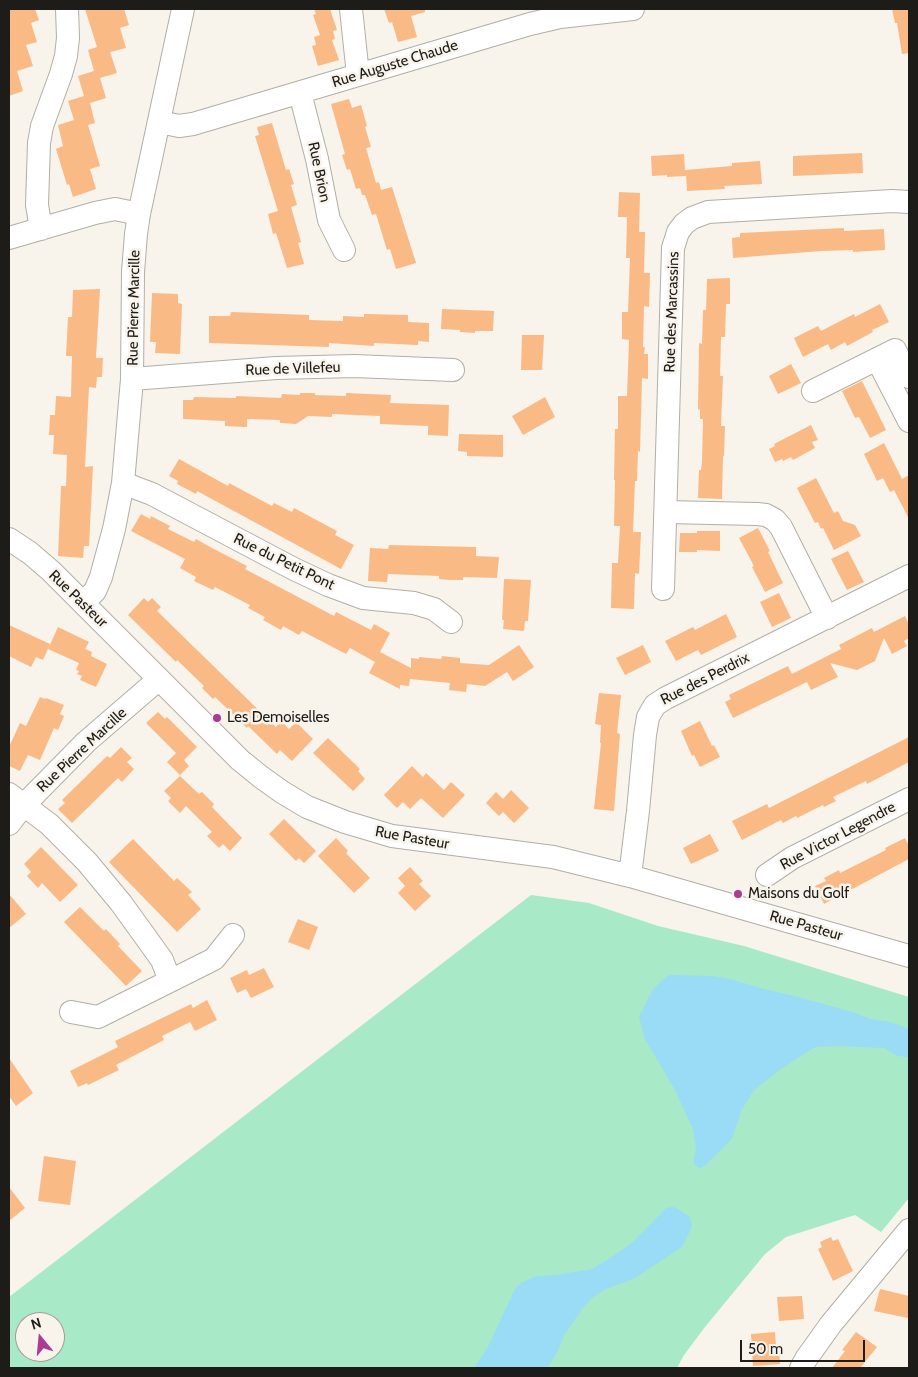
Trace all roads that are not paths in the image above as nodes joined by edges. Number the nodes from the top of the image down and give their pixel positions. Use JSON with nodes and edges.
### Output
{"nodes":[{"id":1,"x":67,"y":9,"type":"edge"},
{"id":2,"x":183,"y":9,"type":"edge"},
{"id":3,"x":351,"y":9,"type":"edge"},
{"id":4,"x":633,"y":9,"type":"edge"},
{"id":5,"x":358,"y":75,"type":"junction"},
{"id":6,"x":300,"y":93,"type":"junction"},
{"id":7,"x":160,"y":122,"type":"junction"},
{"id":8,"x":909,"y":202,"type":"edge"},
{"id":9,"x":139,"y":214,"type":"junction"},
{"id":10,"x":41,"y":229,"type":"junction"},
{"id":11,"x":9,"y":238,"type":"edge"},
{"id":12,"x":344,"y":250,"type":"dead end"},
{"id":13,"x":878,"y":359,"type":"junction"},
{"id":14,"x":453,"y":370,"type":"dead end"},
{"id":15,"x":909,"y":377,"type":"edge"},
{"id":16,"x":132,"y":380,"type":"junction"},
{"id":17,"x":813,"y":392,"type":"dead end"},
{"id":18,"x":909,"y":422,"type":"edge"},
{"id":19,"x":123,"y":483,"type":"junction"},
{"id":20,"x":666,"y":512,"type":"junction"},
{"id":21,"x":9,"y":539,"type":"edge"},
{"id":22,"x":909,"y":576,"type":"edge"},
{"id":23,"x":664,"y":589,"type":"dead end"},
{"id":24,"x":84,"y":603,"type":"junction"},
{"id":25,"x":827,"y":618,"type":"junction"},
{"id":26,"x":451,"y":622,"type":"dead end"},
{"id":27,"x":159,"y":679,"type":"junction"},
{"id":28,"x":909,"y":799,"type":"edge"},
{"id":29,"x":16,"y":800,"type":"edge"},
{"id":30,"x":9,"y":824,"type":"edge"},
{"id":31,"x":767,"y":875,"type":"dead end"},
{"id":32,"x":630,"y":876,"type":"junction"},
{"id":33,"x":232,"y":935,"type":"dead end"},
{"id":34,"x":909,"y":956,"type":"edge"},
{"id":35,"x":170,"y":981,"type":"junction"},
{"id":36,"x":71,"y":1012,"type":"dead end"},
{"id":37,"x":909,"y":1230,"type":"edge"},
{"id":38,"x":801,"y":1368,"type":"edge"}],
"edges":[{"from":1,"to":10,"type":"street"},
{"from":2,"to":7,"type":"street","name":"Rue Pierre Marcille"},
{"from":3,"to":5,"type":"street"},
{"from":4,"to":5,"type":"street","name":"Rue Auguste Chaude"},
{"from":5,"to":6,"type":"street","name":"Rue Auguste Chaude"},
{"from":6,"to":7,"type":"street","name":"Rue Auguste Chaude"},
{"from":6,"to":12,"type":"street","name":"Rue Brion"},
{"from":7,"to":9,"type":"street","name":"Rue Pierre Marcille"},
{"from":8,"to":20,"type":"street","name":"Rue des Marcassins"},
{"from":9,"to":10,"type":"street"},
{"from":9,"to":16,"type":"street","name":"Rue Pierre Marcille"},
{"from":10,"to":11,"type":"street"},
{"from":13,"to":15,"type":"street"},
{"from":13,"to":17,"type":"street"},
{"from":13,"to":18,"type":"street"},
{"from":14,"to":16,"type":"street","name":"Rue de Villefeu"},
{"from":16,"to":19,"type":"street","name":"Rue Pierre Marcille"},
{"from":19,"to":24,"type":"street","name":"Rue Pierre Marcille"},
{"from":19,"to":26,"type":"street","name":"Rue du Petit Pont"},
{"from":20,"to":23,"type":"street","name":"Rue des Marcassins"},
{"from":20,"to":25,"type":"street"},
{"from":21,"to":24,"type":"street","name":"Rue Pasteur"},
{"from":22,"to":25,"type":"street","name":"Rue des Perdrix"},
{"from":24,"to":27,"type":"street","name":"Rue Pasteur"},
{"from":25,"to":32,"type":"street","name":"Rue des Perdrix"},
{"from":27,"to":29,"type":"street","name":"Rue Pierre Marcille"},
{"from":27,"to":32,"type":"street","name":"Rue Pasteur"},
{"from":28,"to":31,"type":"street","name":"Rue Victor Legendre"},
{"from":29,"to":30,"type":"street","name":"Rue Pierre Marcille"},
{"from":29,"to":35,"type":"street"},
{"from":32,"to":34,"type":"street","name":"Rue Pasteur"},
{"from":33,"to":35,"type":"street"},
{"from":35,"to":36,"type":"street"},
{"from":37,"to":38,"type":"street"}]}
